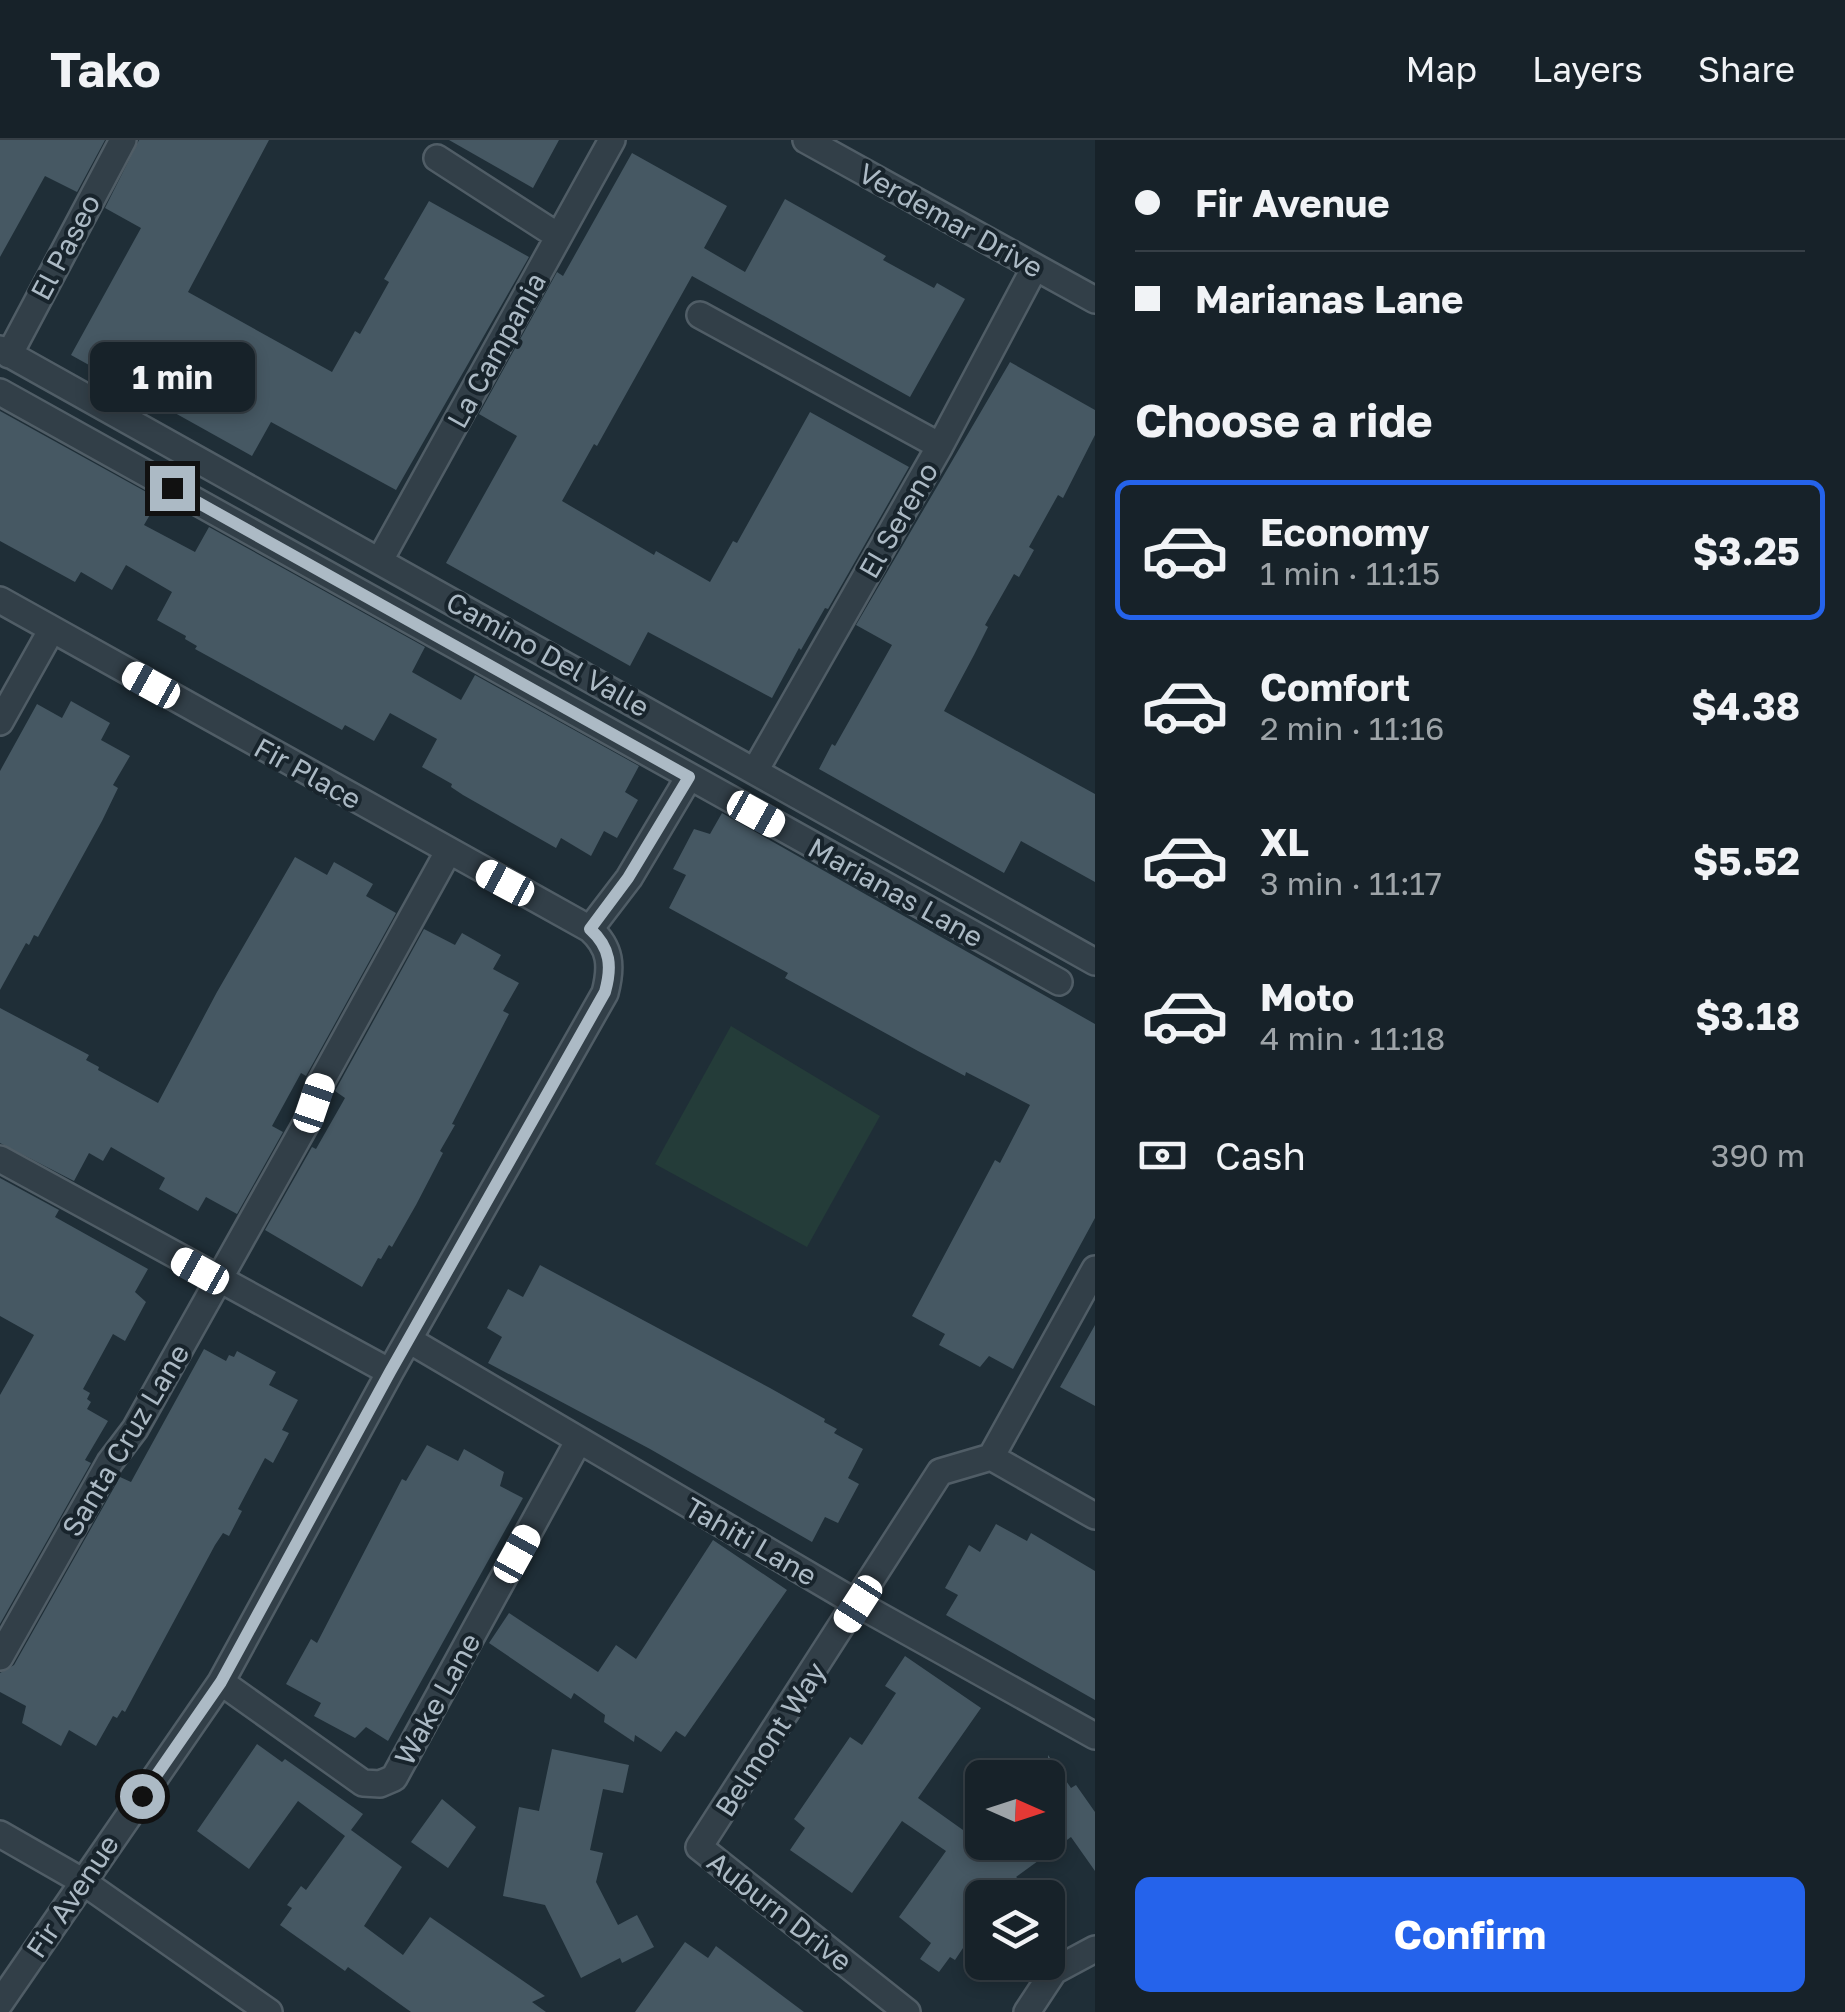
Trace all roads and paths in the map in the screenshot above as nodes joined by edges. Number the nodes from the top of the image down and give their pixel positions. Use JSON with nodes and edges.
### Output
{"nodes":[{"id":1,"x":123,"y":140,"type":"edge"},
{"id":2,"x":612,"y":140,"type":"edge"},
{"id":3,"x":806,"y":140,"type":"edge"},
{"id":4,"x":438,"y":158,"type":"dead end"},
{"id":5,"x":558,"y":236,"type":"junction"},
{"id":6,"x":1035,"y":267,"type":"junction"},
{"id":7,"x":1095,"y":300,"type":"edge"},
{"id":8,"x":700,"y":315,"type":"dead end"},
{"id":9,"x":5,"y":352,"type":"edge"},
{"id":10,"x":0,"y":392,"type":"edge"},
{"id":11,"x":940,"y":446,"type":"junction"},
{"id":12,"x":380,"y":560,"type":"junction"},
{"id":13,"x":0,"y":600,"type":"edge"},
{"id":14,"x":52,"y":629,"type":"junction"},
{"id":15,"x":0,"y":722,"type":"edge"},
{"id":16,"x":756,"y":770,"type":"junction"},
{"id":17,"x":689,"y":777,"type":"junction"},
{"id":18,"x":448,"y":852,"type":"junction"},
{"id":19,"x":590,"y":929,"type":"junction"},
{"id":20,"x":608,"y":954,"type":"joint"},
{"id":21,"x":1095,"y":962,"type":"edge"},
{"id":22,"x":1059,"y":982,"type":"dead end"},
{"id":23,"x":0,"y":1158,"type":"edge"},
{"id":24,"x":1095,"y":1269,"type":"edge"},
{"id":25,"x":218,"y":1280,"type":"junction"},
{"id":26,"x":409,"y":1340,"type":"junction"},
{"id":27,"x":390,"y":1372,"type":"junction"},
{"id":28,"x":579,"y":1440,"type":"junction"},
{"id":29,"x":992,"y":1458,"type":"junction"},
{"id":30,"x":1095,"y":1516,"type":"edge"},
{"id":31,"x":858,"y":1604,"type":"junction"},
{"id":32,"x":0,"y":1657,"type":"edge"},
{"id":33,"x":221,"y":1682,"type":"junction"},
{"id":34,"x":1095,"y":1736,"type":"edge"},
{"id":35,"x":0,"y":1834,"type":"edge"},
{"id":36,"x":699,"y":1847,"type":"joint"},
{"id":37,"x":82,"y":1880,"type":"junction"},
{"id":38,"x":1095,"y":1949,"type":"edge"},
{"id":39,"x":0,"y":2003,"type":"edge"},
{"id":40,"x":269,"y":2012,"type":"edge"},
{"id":41,"x":907,"y":2012,"type":"edge"},
{"id":42,"x":1027,"y":2012,"type":"edge"}],
"edges":[{"from":1,"to":9,"type":"street","name":"El Paseo"},
{"from":2,"to":5,"type":"street","name":"La Campania"},
{"from":3,"to":6,"type":"street","name":"Verdemar Drive"},
{"from":4,"to":5,"type":"street"},
{"from":5,"to":12,"type":"street","name":"La Campania"},
{"from":6,"to":7,"type":"street","name":"Verdemar Drive"},
{"from":6,"to":11,"type":"street","name":"El Sereno"},
{"from":8,"to":11,"type":"street"},
{"from":9,"to":12,"type":"street","name":"Camino Del Valle"},
{"from":10,"to":17,"type":"street","name":"Marianas Lane"},
{"from":11,"to":16,"type":"street","name":"El Sereno"},
{"from":12,"to":16,"type":"street","name":"Camino Del Valle"},
{"from":13,"to":14,"type":"street","name":"Fir Place"},
{"from":14,"to":15,"type":"street"},
{"from":14,"to":18,"type":"street","name":"Fir Place"},
{"from":16,"to":21,"type":"street","name":"Camino Del Valle"},
{"from":17,"to":19,"type":"street"},
{"from":17,"to":22,"type":"street","name":"Marianas Lane"},
{"from":18,"to":19,"type":"street","name":"Fir Place"},
{"from":18,"to":25,"type":"street","name":"Santa Cruz Lane"},
{"from":19,"to":20,"type":"street","name":"Fir Place"},
{"from":20,"to":26,"type":"street","name":"Fir Avenue"},
{"from":23,"to":25,"type":"street"},
{"from":24,"to":29,"type":"street"},
{"from":25,"to":27,"type":"street"},
{"from":25,"to":32,"type":"street","name":"Santa Cruz Lane"},
{"from":26,"to":27,"type":"street","name":"Fir Avenue"},
{"from":26,"to":28,"type":"street","name":"Tahiti Lane"},
{"from":27,"to":33,"type":"street","name":"Fir Avenue"},
{"from":28,"to":31,"type":"street","name":"Tahiti Lane"},
{"from":28,"to":33,"type":"street","name":"Wake Lane"},
{"from":29,"to":30,"type":"street"},
{"from":29,"to":31,"type":"street","name":"Belmont Way"},
{"from":31,"to":34,"type":"street","name":"Tahiti Lane"},
{"from":31,"to":36,"type":"street","name":"Belmont Way"},
{"from":33,"to":37,"type":"street","name":"Fir Avenue"},
{"from":35,"to":37,"type":"street"},
{"from":36,"to":41,"type":"street","name":"Auburn Drive"},
{"from":37,"to":39,"type":"street","name":"Fir Avenue"},
{"from":37,"to":40,"type":"street"},
{"from":38,"to":42,"type":"street"}]}
